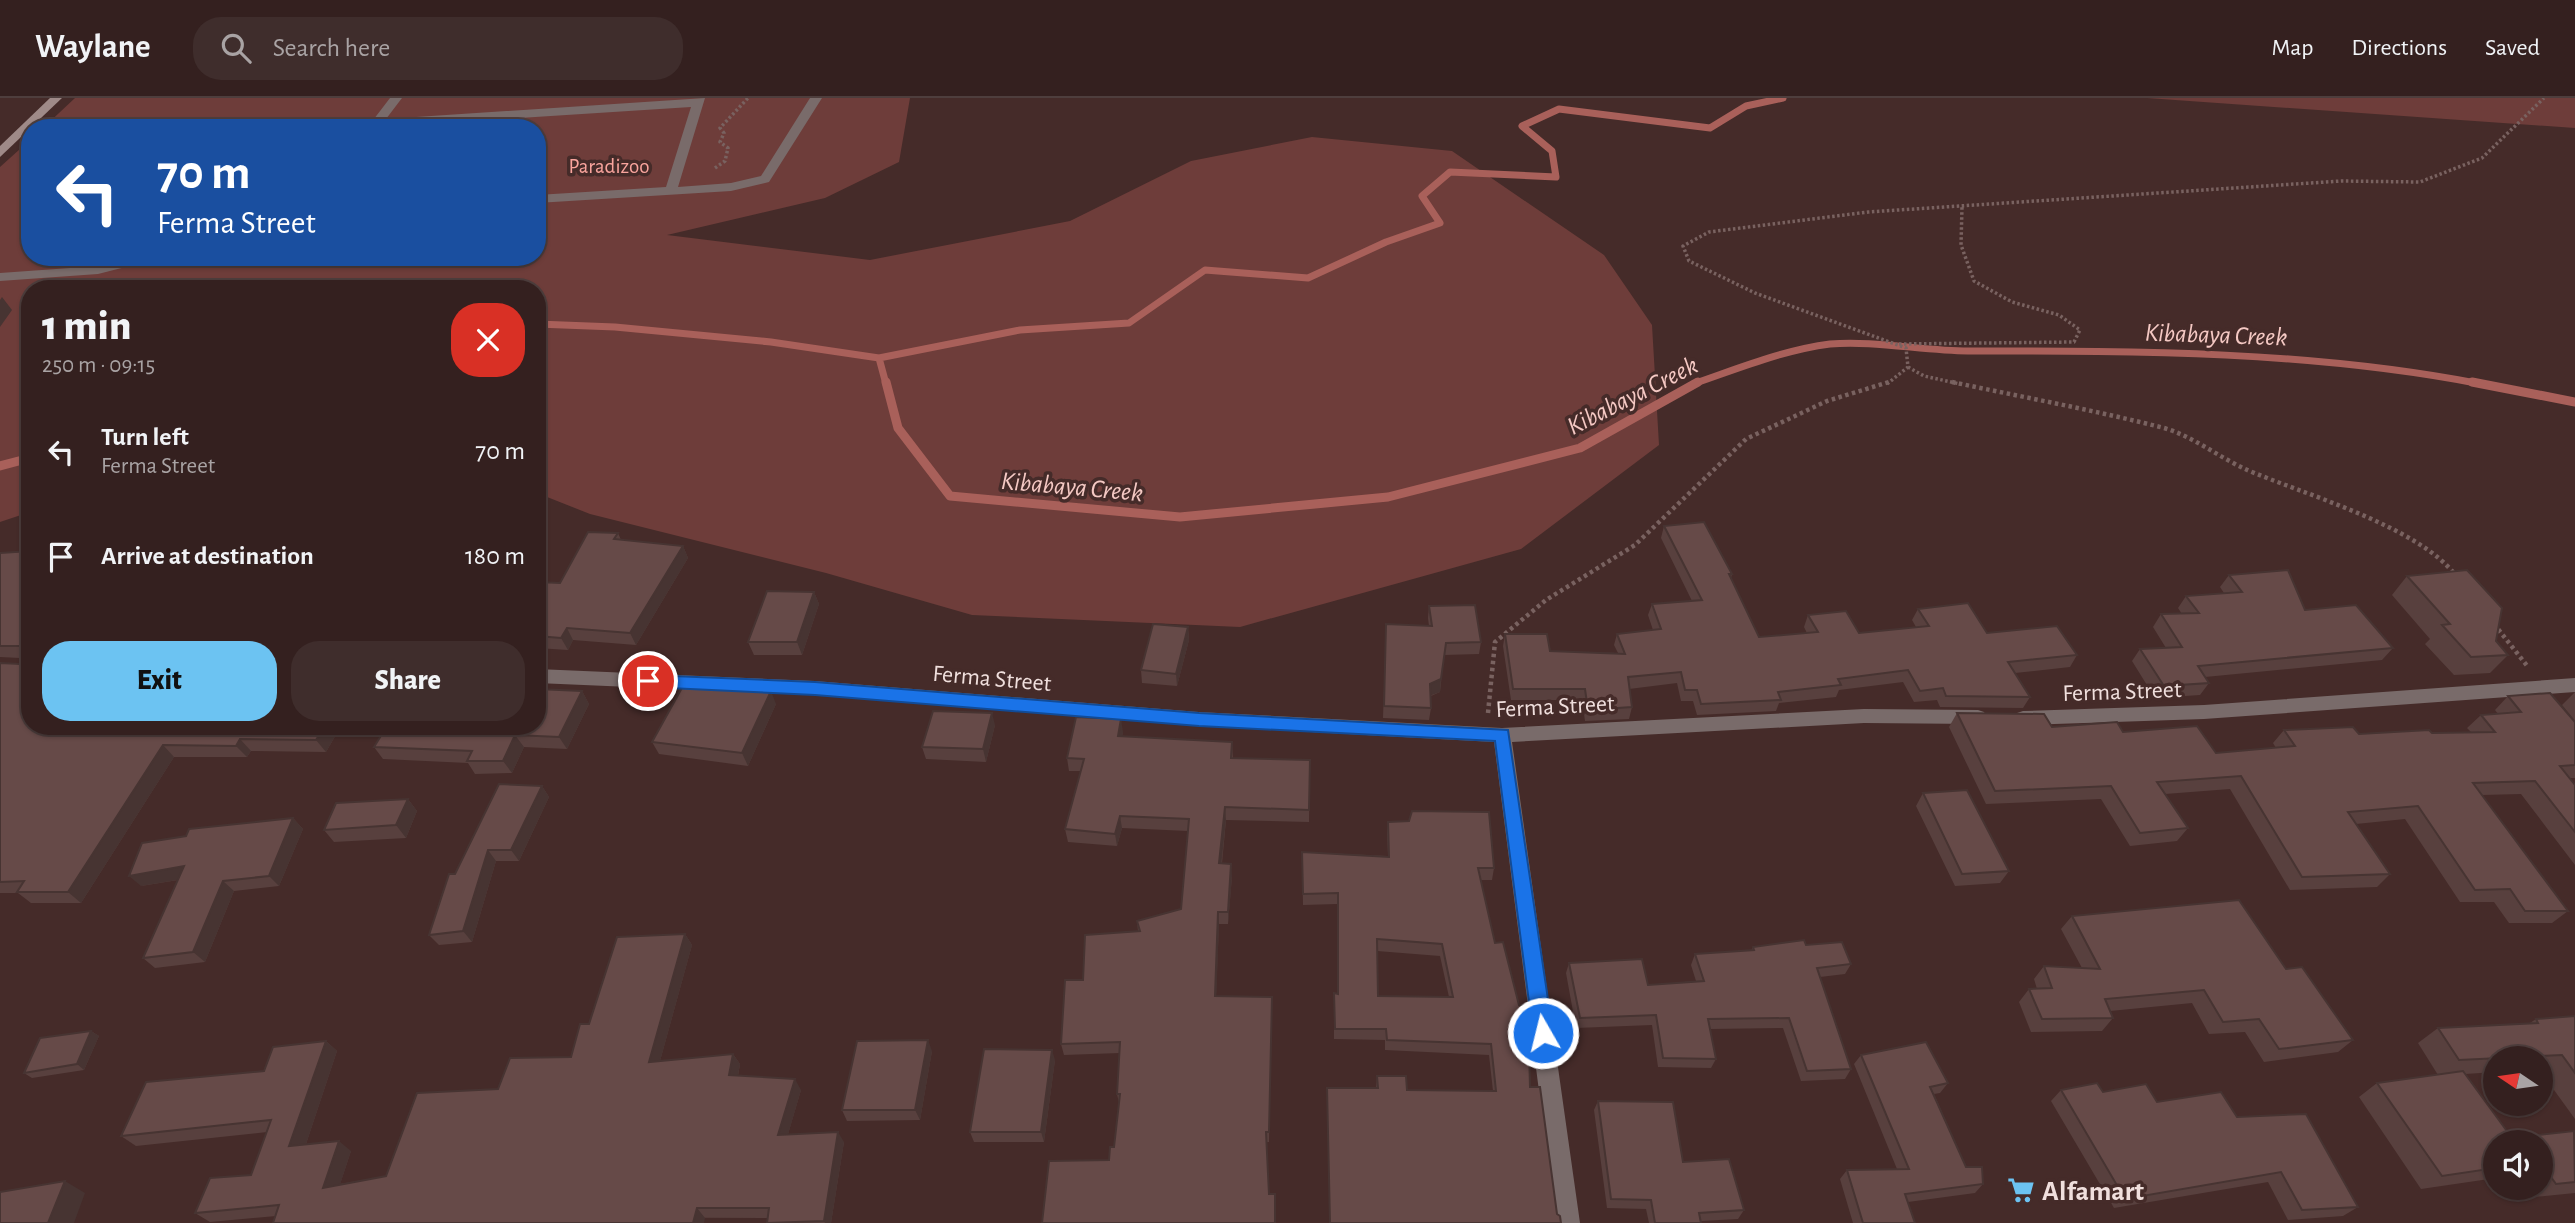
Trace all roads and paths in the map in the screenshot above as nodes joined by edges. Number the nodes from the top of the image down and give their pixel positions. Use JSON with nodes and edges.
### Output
{"nodes":[{"id":1,"x":56,"y":98,"type":"edge"},
{"id":2,"x":396,"y":98,"type":"edge"},
{"id":3,"x":748,"y":98,"type":"edge"},
{"id":4,"x":816,"y":98,"type":"edge"},
{"id":5,"x":2544,"y":98,"type":"edge"},
{"id":6,"x":698,"y":100,"type":"edge"},
{"id":7,"x":35,"y":119,"type":"edge"},
{"id":8,"x":379,"y":119,"type":"edge"},
{"id":9,"x":452,"y":119,"type":"edge"},
{"id":10,"x":21,"y":132,"type":"edge"},
{"id":11,"x":0,"y":153,"type":"edge"},
{"id":12,"x":708,"y":188,"type":"junction"},
{"id":13,"x":671,"y":190,"type":"junction"},
{"id":14,"x":546,"y":198,"type":"edge"},
{"id":15,"x":1962,"y":207,"type":"junction"},
{"id":16,"x":91,"y":266,"type":"edge"},
{"id":17,"x":0,"y":277,"type":"edge"},
{"id":18,"x":1897,"y":344,"type":"junction"},
{"id":19,"x":1908,"y":367,"type":"junction"},
{"id":20,"x":2458,"y":579,"type":"edge"},
{"id":21,"x":2493,"y":622,"type":"edge"},
{"id":22,"x":546,"y":676,"type":"edge"},
{"id":23,"x":2575,"y":685,"type":"edge"},
{"id":24,"x":2540,"y":688,"type":"junction"},
{"id":25,"x":2551,"y":708,"type":"edge"},
{"id":26,"x":1495,"y":734,"type":"junction"},
{"id":27,"x":1568,"y":1223,"type":"edge"}],
"edges":[{"from":1,"to":7,"type":"main road"},
{"from":2,"to":8,"type":"street"},
{"from":3,"to":12,"type":"path"},
{"from":4,"to":12,"type":"street"},
{"from":5,"to":15,"type":"path"},
{"from":6,"to":9,"type":"street"},
{"from":6,"to":13,"type":"street"},
{"from":10,"to":11,"type":"main road"},
{"from":12,"to":13,"type":"street"},
{"from":13,"to":14,"type":"street"},
{"from":15,"to":18,"type":"path"},
{"from":15,"to":18,"type":"path"},
{"from":16,"to":17,"type":"street"},
{"from":18,"to":19,"type":"path"},
{"from":19,"to":20,"type":"path"},
{"from":19,"to":26,"type":"path"},
{"from":21,"to":24,"type":"path"},
{"from":22,"to":26,"type":"street","name":"Ferma Street"},
{"from":23,"to":24,"type":"street","name":"Ferma Street"},
{"from":24,"to":25,"type":"street"},
{"from":24,"to":26,"type":"street","name":"Ferma Street"},
{"from":26,"to":27,"type":"street"}]}
